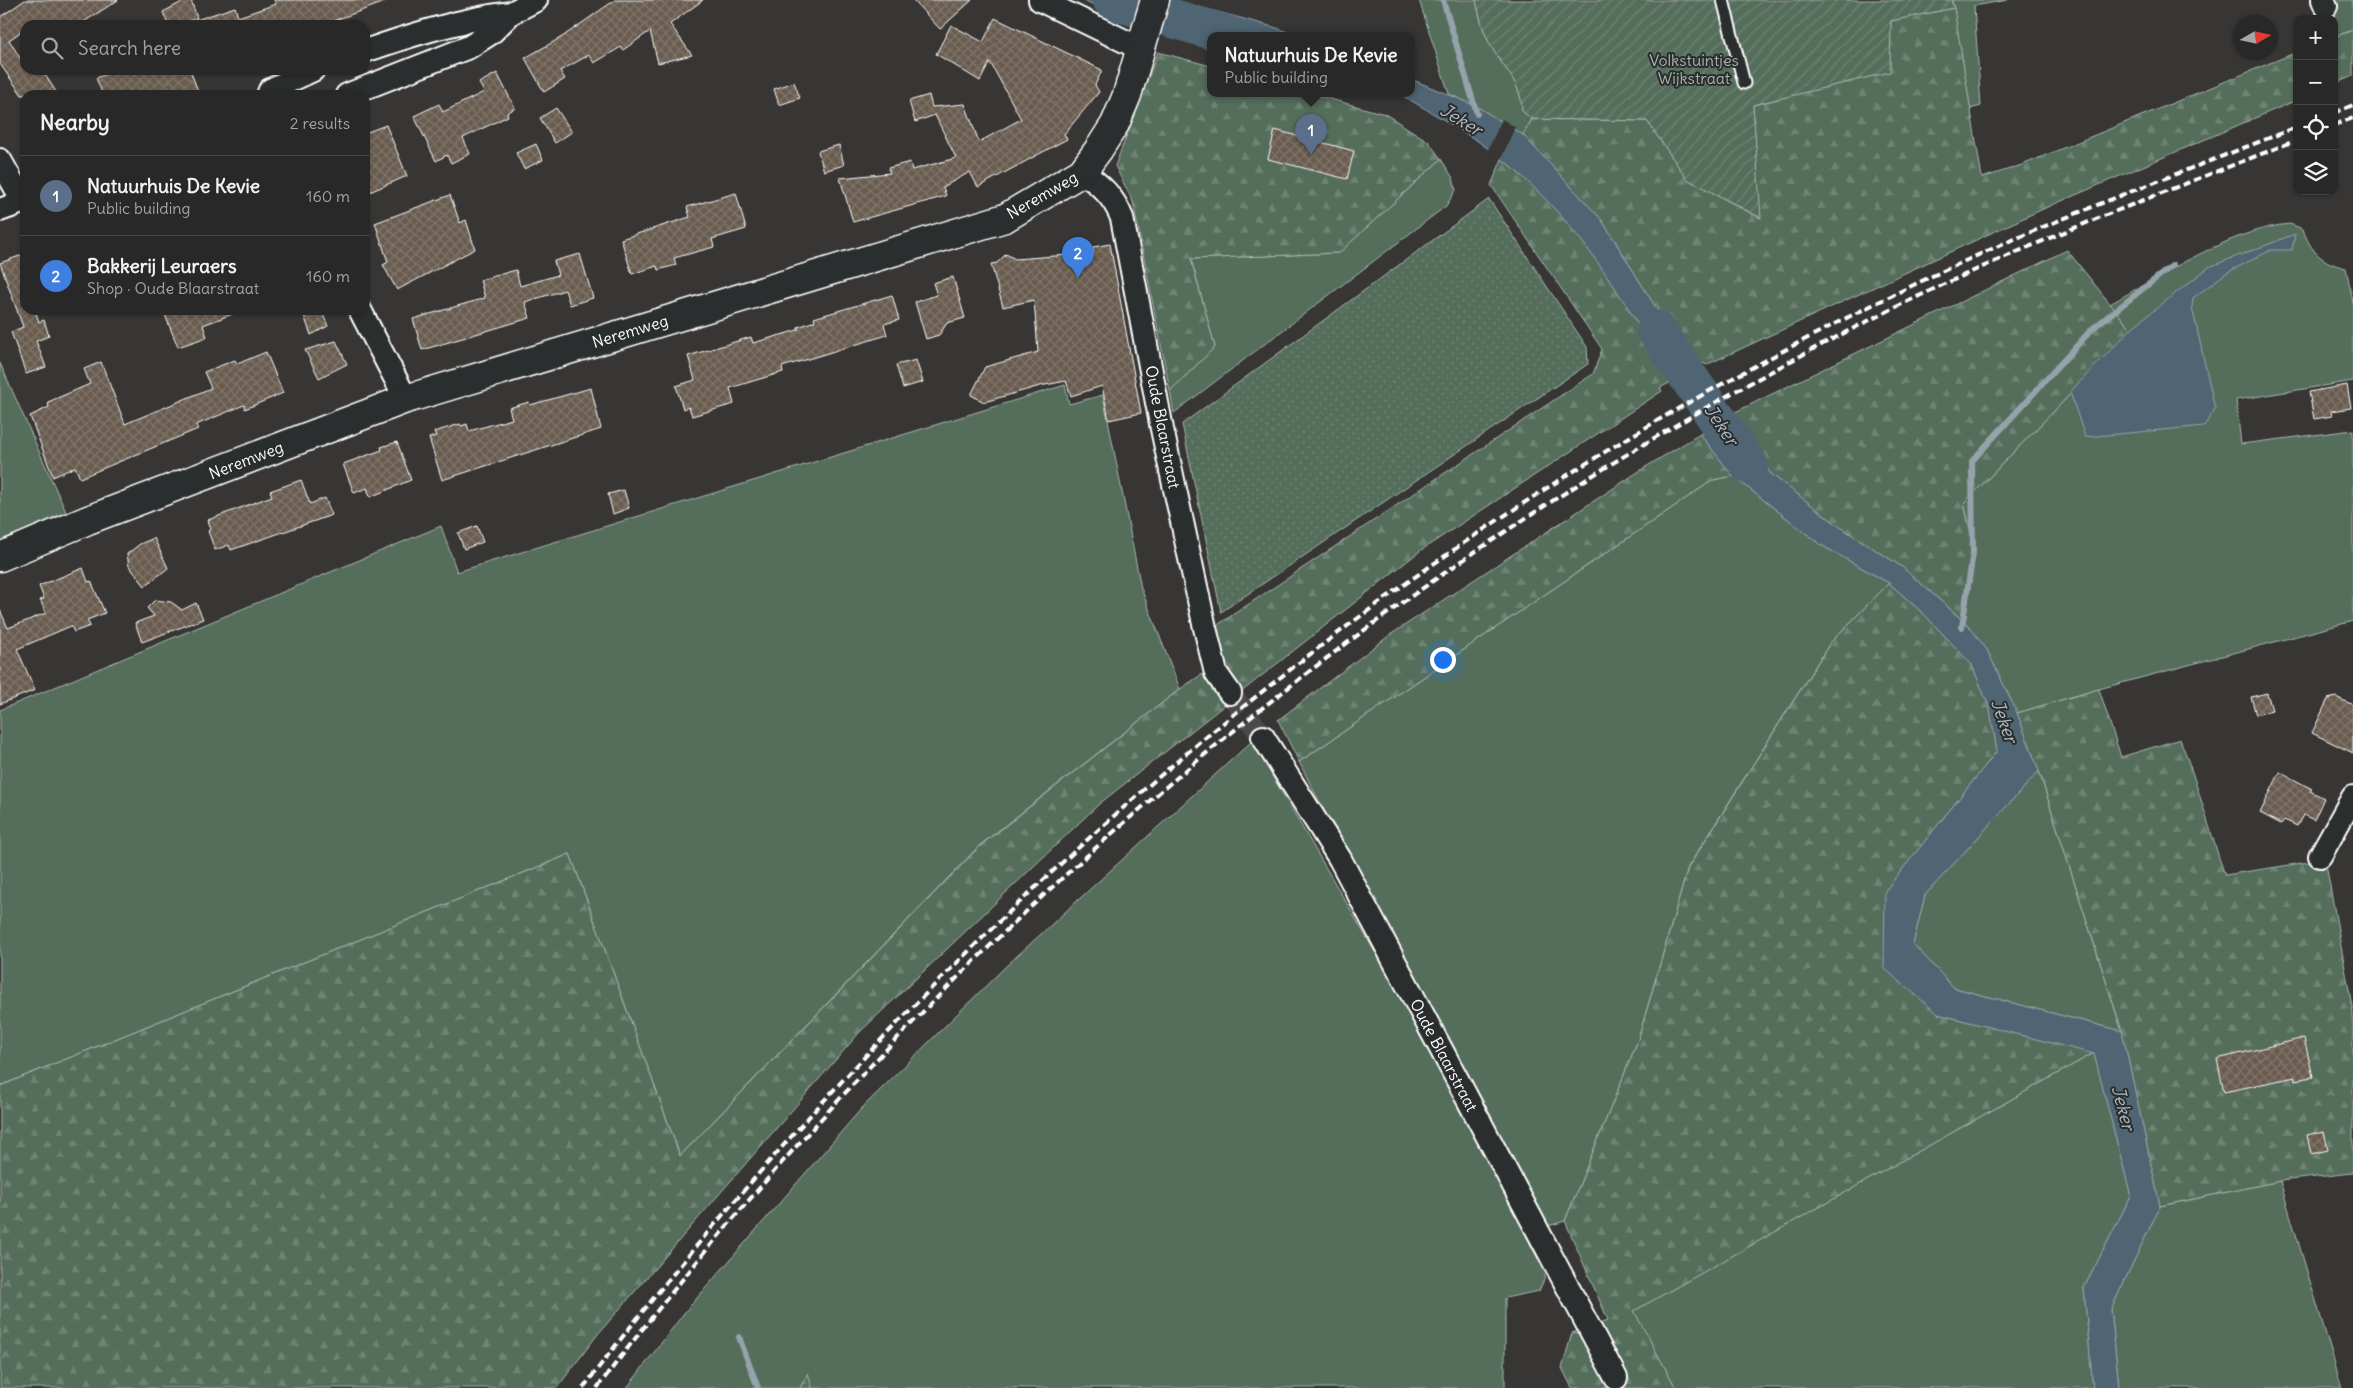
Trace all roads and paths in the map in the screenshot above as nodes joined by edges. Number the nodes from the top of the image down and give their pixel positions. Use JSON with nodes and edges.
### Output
{"nodes":[{"id":1,"x":536,"y":0,"type":"edge"},
{"id":2,"x":1040,"y":0,"type":"edge"},
{"id":3,"x":1155,"y":0,"type":"edge"},
{"id":4,"x":1723,"y":0,"type":"edge"},
{"id":5,"x":511,"y":13,"type":"junction"},
{"id":6,"x":1144,"y":40,"type":"junction"},
{"id":7,"x":370,"y":49,"type":"edge"},
{"id":8,"x":302,"y":75,"type":"edge"},
{"id":9,"x":1744,"y":83,"type":"dead end"},
{"id":10,"x":270,"y":90,"type":"edge"},
{"id":11,"x":360,"y":90,"type":"edge"},
{"id":12,"x":0,"y":160,"type":"edge"},
{"id":13,"x":1082,"y":172,"type":"junction"},
{"id":14,"x":20,"y":194,"type":"edge"},
{"id":15,"x":20,"y":202,"type":"edge"},
{"id":16,"x":0,"y":210,"type":"edge"},
{"id":17,"x":363,"y":315,"type":"edge"},
{"id":18,"x":406,"y":399,"type":"junction"},
{"id":19,"x":0,"y":557,"type":"edge"},
{"id":20,"x":1230,"y":693,"type":"tunnel mouth"},
{"id":21,"x":1263,"y":737,"type":"tunnel mouth"},
{"id":22,"x":2353,"y":797,"type":"edge"},
{"id":23,"x":2320,"y":856,"type":"dead end"},
{"id":24,"x":1616,"y":1378,"type":"dead end"}],
"edges":[{"from":1,"to":5,"type":"street"},
{"from":2,"to":6,"type":"street"},
{"from":3,"to":6,"type":"street","name":"Neremweg"},
{"from":4,"to":9,"type":"lane"},
{"from":5,"to":7,"type":"street"},
{"from":5,"to":11,"type":"street"},
{"from":6,"to":13,"type":"street","name":"Neremweg"},
{"from":8,"to":10,"type":"street"},
{"from":12,"to":14,"type":"street"},
{"from":13,"to":18,"type":"street","name":"Neremweg"},
{"from":13,"to":20,"type":"street","name":"Oude Blaarstraat"},
{"from":15,"to":16,"type":"street"},
{"from":17,"to":18,"type":"street"},
{"from":18,"to":19,"type":"street","name":"Neremweg"},
{"from":21,"to":24,"type":"street","name":"Oude Blaarstraat"},
{"from":22,"to":23,"type":"street"}]}
